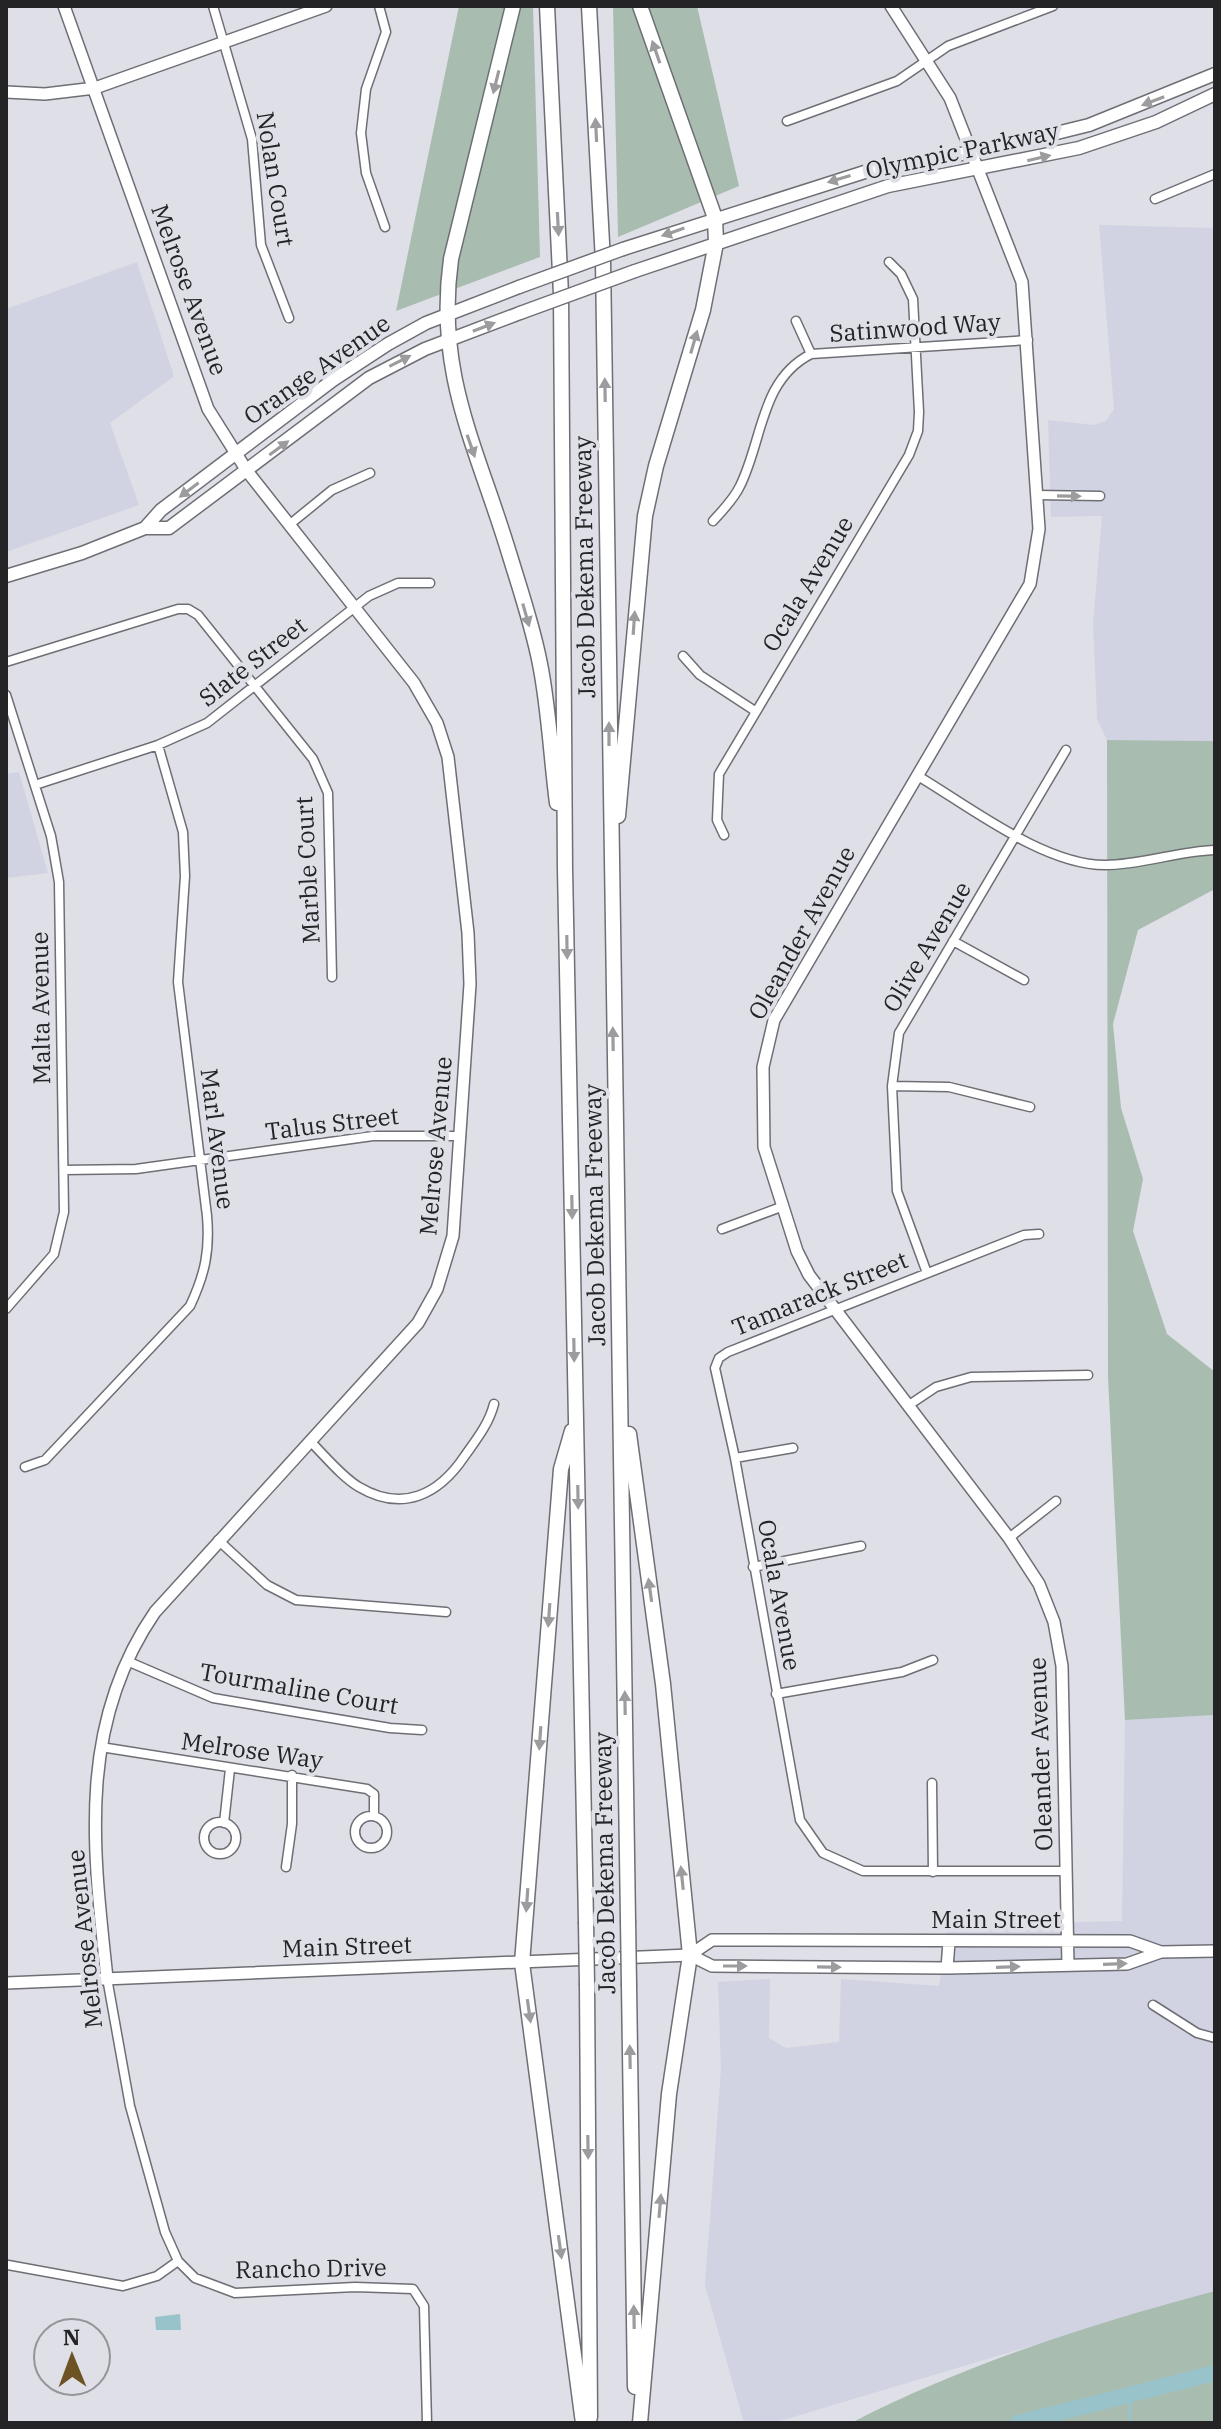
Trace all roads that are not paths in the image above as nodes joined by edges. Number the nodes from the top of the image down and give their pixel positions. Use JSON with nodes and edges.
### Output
{"nodes":[{"id":1,"x":64,"y":6,"type":"edge"},
{"id":2,"x":213,"y":6,"type":"edge"},
{"id":3,"x":326,"y":6,"type":"edge"},
{"id":4,"x":379,"y":6,"type":"edge"},
{"id":5,"x":513,"y":6,"type":"edge"},
{"id":6,"x":547,"y":6,"type":"edge"},
{"id":7,"x":589,"y":6,"type":"edge"},
{"id":8,"x":640,"y":6,"type":"edge"},
{"id":9,"x":891,"y":6,"type":"edge"},
{"id":10,"x":1053,"y":6,"type":"edge"},
{"id":11,"x":224,"y":45,"type":"junction"},
{"id":12,"x":926,"y":61,"type":"junction"},
{"id":13,"x":1215,"y":74,"type":"edge"},
{"id":14,"x":95,"y":88,"type":"junction"},
{"id":15,"x":6,"y":92,"type":"edge"},
{"id":16,"x":1215,"y":94,"type":"edge"},
{"id":17,"x":787,"y":121,"type":"dead end"},
{"id":18,"x":972,"y":151,"type":"junction"},
{"id":19,"x":979,"y":169,"type":"junction"},
{"id":20,"x":1215,"y":174,"type":"edge"},
{"id":21,"x":1155,"y":199,"type":"dead end"},
{"id":22,"x":715,"y":218,"type":"junction"},
{"id":23,"x":385,"y":227,"type":"dead end"},
{"id":24,"x":716,"y":243,"type":"junction"},
{"id":25,"x":889,"y":262,"type":"dead end"},
{"id":26,"x":446,"y":314,"type":"junction"},
{"id":27,"x":289,"y":318,"type":"dead end"},
{"id":28,"x":796,"y":321,"type":"dead end"},
{"id":29,"x":447,"y":340,"type":"junction"},
{"id":30,"x":1028,"y":340,"type":"junction"},
{"id":31,"x":916,"y":348,"type":"junction"},
{"id":32,"x":811,"y":354,"type":"junction"},
{"id":33,"x":236,"y":455,"type":"junction"},
{"id":34,"x":247,"y":471,"type":"junction"},
{"id":35,"x":370,"y":473,"type":"dead end"},
{"id":36,"x":1037,"y":495,"type":"junction"},
{"id":37,"x":1100,"y":496,"type":"dead end"},
{"id":38,"x":713,"y":521,"type":"dead end"},
{"id":39,"x":289,"y":525,"type":"junction"},
{"id":40,"x":145,"y":528,"type":"junction"},
{"id":41,"x":6,"y":576,"type":"edge"},
{"id":42,"x":430,"y":583,"type":"dead end"},
{"id":43,"x":355,"y":608,"type":"junction"},
{"id":44,"x":683,"y":656,"type":"dead end"},
{"id":45,"x":6,"y":662,"type":"edge"},
{"id":46,"x":255,"y":688,"type":"junction"},
{"id":47,"x":6,"y":695,"type":"edge"},
{"id":48,"x":755,"y":711,"type":"junction"},
{"id":49,"x":158,"y":745,"type":"junction"},
{"id":50,"x":1066,"y":750,"type":"dead end"},
{"id":51,"x":918,"y":776,"type":"junction"},
{"id":52,"x":35,"y":785,"type":"junction"},
{"id":53,"x":1017,"y":834,"type":"junction"},
{"id":54,"x":724,"y":835,"type":"dead end"},
{"id":55,"x":1215,"y":850,"type":"edge"},
{"id":56,"x":565,"y":869,"type":"junction"},
{"id":57,"x":610,"y":896,"type":"junction"},
{"id":58,"x":953,"y":941,"type":"junction"},
{"id":59,"x":332,"y":977,"type":"dead end"},
{"id":60,"x":1024,"y":980,"type":"dead end"},
{"id":61,"x":892,"y":1086,"type":"junction"},
{"id":62,"x":1030,"y":1107,"type":"dead end"},
{"id":63,"x":461,"y":1136,"type":"junction"},
{"id":64,"x":199,"y":1160,"type":"junction"},
{"id":65,"x":64,"y":1170,"type":"junction"},
{"id":66,"x":781,"y":1207,"type":"junction"},
{"id":67,"x":722,"y":1229,"type":"dead end"},
{"id":68,"x":1039,"y":1234,"type":"dead end"},
{"id":69,"x":927,"y":1273,"type":"junction"},
{"id":70,"x":6,"y":1309,"type":"edge"},
{"id":71,"x":837,"y":1311,"type":"junction"},
{"id":72,"x":728,"y":1352,"type":"joint"},
{"id":73,"x":620,"y":1369,"type":"junction"},
{"id":74,"x":1088,"y":1375,"type":"dead end"},
{"id":75,"x":494,"y":1404,"type":"dead end"},
{"id":76,"x":909,"y":1405,"type":"junction"},
{"id":77,"x":576,"y":1419,"type":"junction"},
{"id":78,"x":310,"y":1441,"type":"junction"},
{"id":79,"x":793,"y":1448,"type":"dead end"},
{"id":80,"x":735,"y":1458,"type":"junction"},
{"id":81,"x":25,"y":1467,"type":"dead end"},
{"id":82,"x":1056,"y":1501,"type":"dead end"},
{"id":83,"x":1009,"y":1538,"type":"junction"},
{"id":84,"x":218,"y":1540,"type":"junction"},
{"id":85,"x":861,"y":1546,"type":"dead end"},
{"id":86,"x":753,"y":1567,"type":"junction"},
{"id":87,"x":446,"y":1612,"type":"dead end"},
{"id":88,"x":933,"y":1660,"type":"dead end"},
{"id":89,"x":127,"y":1661,"type":"junction"},
{"id":90,"x":776,"y":1694,"type":"junction"},
{"id":91,"x":422,"y":1730,"type":"dead end"},
{"id":92,"x":101,"y":1747,"type":"junction"},
{"id":93,"x":230,"y":1769,"type":"junction"},
{"id":94,"x":292,"y":1775,"type":"junction"},
{"id":95,"x":932,"y":1783,"type":"dead end"},
{"id":96,"x":374,"y":1816,"type":"dead end"},
{"id":97,"x":224,"y":1823,"type":"dead end"},
{"id":98,"x":286,"y":1867,"type":"dead end"},
{"id":99,"x":1066,"y":1871,"type":"junction"},
{"id":100,"x":933,"y":1872,"type":"junction"},
{"id":101,"x":949,"y":1942,"type":"junction"},
{"id":102,"x":1068,"y":1942,"type":"junction"},
{"id":103,"x":1215,"y":1951,"type":"edge"},
{"id":104,"x":1161,"y":1952,"type":"junction"},
{"id":105,"x":690,"y":1955,"type":"junction"},
{"id":106,"x":522,"y":1963,"type":"junction"},
{"id":107,"x":1068,"y":1965,"type":"junction"},
{"id":108,"x":947,"y":1968,"type":"junction"},
{"id":109,"x":107,"y":1978,"type":"junction"},
{"id":110,"x":6,"y":1983,"type":"edge"},
{"id":111,"x":1153,"y":2005,"type":"dead end"},
{"id":112,"x":1215,"y":2038,"type":"edge"},
{"id":113,"x":178,"y":2261,"type":"junction"},
{"id":114,"x":8,"y":2265,"type":"dead end"},
{"id":115,"x":427,"y":2423,"type":"edge"},
{"id":116,"x":583,"y":2423,"type":"edge"},
{"id":117,"x":590,"y":2423,"type":"edge"},
{"id":118,"x":638,"y":2423,"type":"edge"}],
"edges":[{"from":1,"to":14,"type":"street","name":"Melrose Avenue"},
{"from":2,"to":11,"type":"street","name":"Nolan Court"},
{"from":3,"to":11,"type":"street"},
{"from":4,"to":23,"type":"street"},
{"from":5,"to":26,"type":"highway","one_way":true},
{"from":6,"to":56,"type":"highway","name":"Jacob Dekema Freeway","one_way":true},
{"from":57,"to":7,"type":"highway","name":"Jacob Dekema Freeway","one_way":true},
{"from":22,"to":8,"type":"highway","one_way":true},
{"from":9,"to":12,"type":"street","name":"Oleander Avenue"},
{"from":10,"to":12,"type":"street"},
{"from":11,"to":14,"type":"street"},
{"from":11,"to":27,"type":"street","name":"Nolan Court"},
{"from":12,"to":17,"type":"street"},
{"from":12,"to":18,"type":"street","name":"Oleander Avenue"},
{"from":13,"to":18,"type":"main road","name":"Olympic Parkway","one_way":true},
{"from":14,"to":15,"type":"street"},
{"from":14,"to":33,"type":"street","name":"Melrose Avenue"},
{"from":19,"to":16,"type":"main road","name":"Olympic Parkway","one_way":true},
{"from":18,"to":19,"type":"street","name":"Oleander Avenue"},
{"from":18,"to":22,"type":"main road","name":"Olympic Parkway","one_way":true},
{"from":19,"to":24,"type":"main road","name":"Olympic Parkway"},
{"from":19,"to":30,"type":"street","name":"Oleander Avenue"},
{"from":20,"to":21,"type":"street"},
{"from":22,"to":24,"type":"highway"},
{"from":22,"to":26,"type":"main road","name":"Orange Avenue","one_way":true,"bridge":true},
{"from":29,"to":24,"type":"main road","name":"Orange Avenue","one_way":true,"bridge":true},
{"from":57,"to":24,"type":"highway","one_way":true},
{"from":25,"to":31,"type":"street","name":"Ocala Avenue"},
{"from":26,"to":29,"type":"highway"},
{"from":26,"to":33,"type":"main road","name":"Orange Avenue"},
{"from":28,"to":32,"type":"street"},
{"from":34,"to":29,"type":"main road","name":"Orange Avenue","one_way":true},
{"from":29,"to":56,"type":"highway","one_way":true},
{"from":30,"to":31,"type":"street","name":"Satinwood Way"},
{"from":30,"to":36,"type":"street","name":"Oleander Avenue"},
{"from":31,"to":32,"type":"street","name":"Satinwood Way"},
{"from":31,"to":48,"type":"street","name":"Ocala Avenue"},
{"from":32,"to":38,"type":"street","name":"Satinwood Way"},
{"from":33,"to":34,"type":"street","name":"Melrose Avenue"},
{"from":33,"to":40,"type":"main road","name":"Orange Avenue","one_way":true},
{"from":34,"to":39,"type":"street","name":"Melrose Avenue"},
{"from":34,"to":40,"type":"main road","name":"Orange Avenue"},
{"from":35,"to":39,"type":"street"},
{"from":36,"to":37,"type":"street","one_way":true},
{"from":36,"to":51,"type":"street","name":"Oleander Avenue"},
{"from":39,"to":43,"type":"street","name":"Melrose Avenue"},
{"from":40,"to":41,"type":"main road","name":"Orange Avenue"},
{"from":42,"to":43,"type":"street","name":"Slate Street"},
{"from":43,"to":46,"type":"street","name":"Slate Street"},
{"from":43,"to":63,"type":"street","name":"Melrose Avenue"},
{"from":44,"to":48,"type":"street"},
{"from":45,"to":46,"type":"street","name":"Marble Court"},
{"from":46,"to":49,"type":"street","name":"Slate Street"},
{"from":46,"to":59,"type":"street","name":"Marble Court"},
{"from":47,"to":52,"type":"street","name":"Malta Avenue"},
{"from":48,"to":54,"type":"street","name":"Ocala Avenue"},
{"from":49,"to":52,"type":"street","name":"Slate Street"},
{"from":49,"to":64,"type":"street","name":"Marl Avenue"},
{"from":50,"to":53,"type":"street","name":"Olive Avenue"},
{"from":51,"to":53,"type":"street"},
{"from":51,"to":66,"type":"street","name":"Oleander Avenue"},
{"from":52,"to":65,"type":"street","name":"Malta Avenue"},
{"from":53,"to":55,"type":"street"},
{"from":53,"to":58,"type":"street","name":"Olive Avenue"},
{"from":56,"to":77,"type":"highway","name":"Jacob Dekema Freeway","one_way":true},
{"from":73,"to":57,"type":"highway","name":"Jacob Dekema Freeway","one_way":true},
{"from":58,"to":60,"type":"street"},
{"from":58,"to":61,"type":"street","name":"Olive Avenue"},
{"from":61,"to":62,"type":"street"},
{"from":61,"to":69,"type":"street","name":"Olive Avenue"},
{"from":63,"to":64,"type":"street","name":"Talus Street"},
{"from":63,"to":78,"type":"street","name":"Melrose Avenue"},
{"from":64,"to":65,"type":"street","name":"Talus Street"},
{"from":64,"to":81,"type":"street","name":"Marl Avenue"},
{"from":65,"to":70,"type":"street","name":"Malta Avenue"},
{"from":66,"to":67,"type":"street"},
{"from":66,"to":71,"type":"street","name":"Oleander Avenue"},
{"from":68,"to":69,"type":"street","name":"Tamarack Street"},
{"from":69,"to":71,"type":"street","name":"Tamarack Street"},
{"from":71,"to":72,"type":"street","name":"Tamarack Street"},
{"from":71,"to":76,"type":"street","name":"Oleander Avenue"},
{"from":72,"to":80,"type":"street","name":"Ocala Avenue"},
{"from":105,"to":73,"type":"highway","one_way":true},
{"from":118,"to":73,"type":"highway","name":"Jacob Dekema Freeway","one_way":true,"bridge":true},
{"from":74,"to":76,"type":"street"},
{"from":75,"to":78,"type":"street"},
{"from":76,"to":83,"type":"street","name":"Oleander Avenue"},
{"from":77,"to":106,"type":"highway","one_way":true},
{"from":77,"to":117,"type":"highway","name":"Jacob Dekema Freeway","one_way":true,"bridge":true},
{"from":78,"to":84,"type":"street","name":"Melrose Avenue"},
{"from":79,"to":80,"type":"street"},
{"from":80,"to":86,"type":"street","name":"Ocala Avenue"},
{"from":82,"to":83,"type":"street"},
{"from":83,"to":99,"type":"street","name":"Oleander Avenue"},
{"from":84,"to":87,"type":"street"},
{"from":84,"to":89,"type":"street","name":"Melrose Avenue"},
{"from":85,"to":86,"type":"street"},
{"from":86,"to":90,"type":"street","name":"Ocala Avenue"},
{"from":88,"to":90,"type":"street"},
{"from":89,"to":91,"type":"street","name":"Tourmaline Court"},
{"from":89,"to":92,"type":"street","name":"Melrose Avenue"},
{"from":90,"to":100,"type":"street","name":"Ocala Avenue"},
{"from":92,"to":93,"type":"street","name":"Melrose Way"},
{"from":92,"to":109,"type":"street","name":"Melrose Avenue"},
{"from":93,"to":94,"type":"street","name":"Melrose Way"},
{"from":93,"to":97,"type":"street"},
{"from":94,"to":96,"type":"street","name":"Melrose Way"},
{"from":94,"to":98,"type":"street"},
{"from":95,"to":100,"type":"street"},
{"from":99,"to":100,"type":"street"},
{"from":99,"to":102,"type":"street","name":"Oleander Avenue"},
{"from":101,"to":102,"type":"street","name":"Main Street"},
{"from":101,"to":105,"type":"street","name":"Main Street"},
{"from":101,"to":108,"type":"street"},
{"from":102,"to":104,"type":"street","name":"Main Street"},
{"from":102,"to":107,"type":"street","name":"Oleander Avenue"},
{"from":103,"to":104,"type":"street","name":"Main Street"},
{"from":107,"to":104,"type":"street","name":"Main Street","one_way":true},
{"from":105,"to":106,"type":"street","name":"Main Street"},
{"from":105,"to":108,"type":"street","name":"Main Street","one_way":true},
{"from":118,"to":105,"type":"highway","one_way":true},
{"from":106,"to":109,"type":"street","name":"Main Street"},
{"from":106,"to":116,"type":"highway","one_way":true},
{"from":108,"to":107,"type":"street","name":"Main Street","one_way":true},
{"from":109,"to":110,"type":"street","name":"Main Street"},
{"from":109,"to":113,"type":"street","name":"Melrose Avenue"},
{"from":111,"to":112,"type":"street"},
{"from":113,"to":114,"type":"street"},
{"from":113,"to":115,"type":"street","name":"Rancho Drive"}]}
